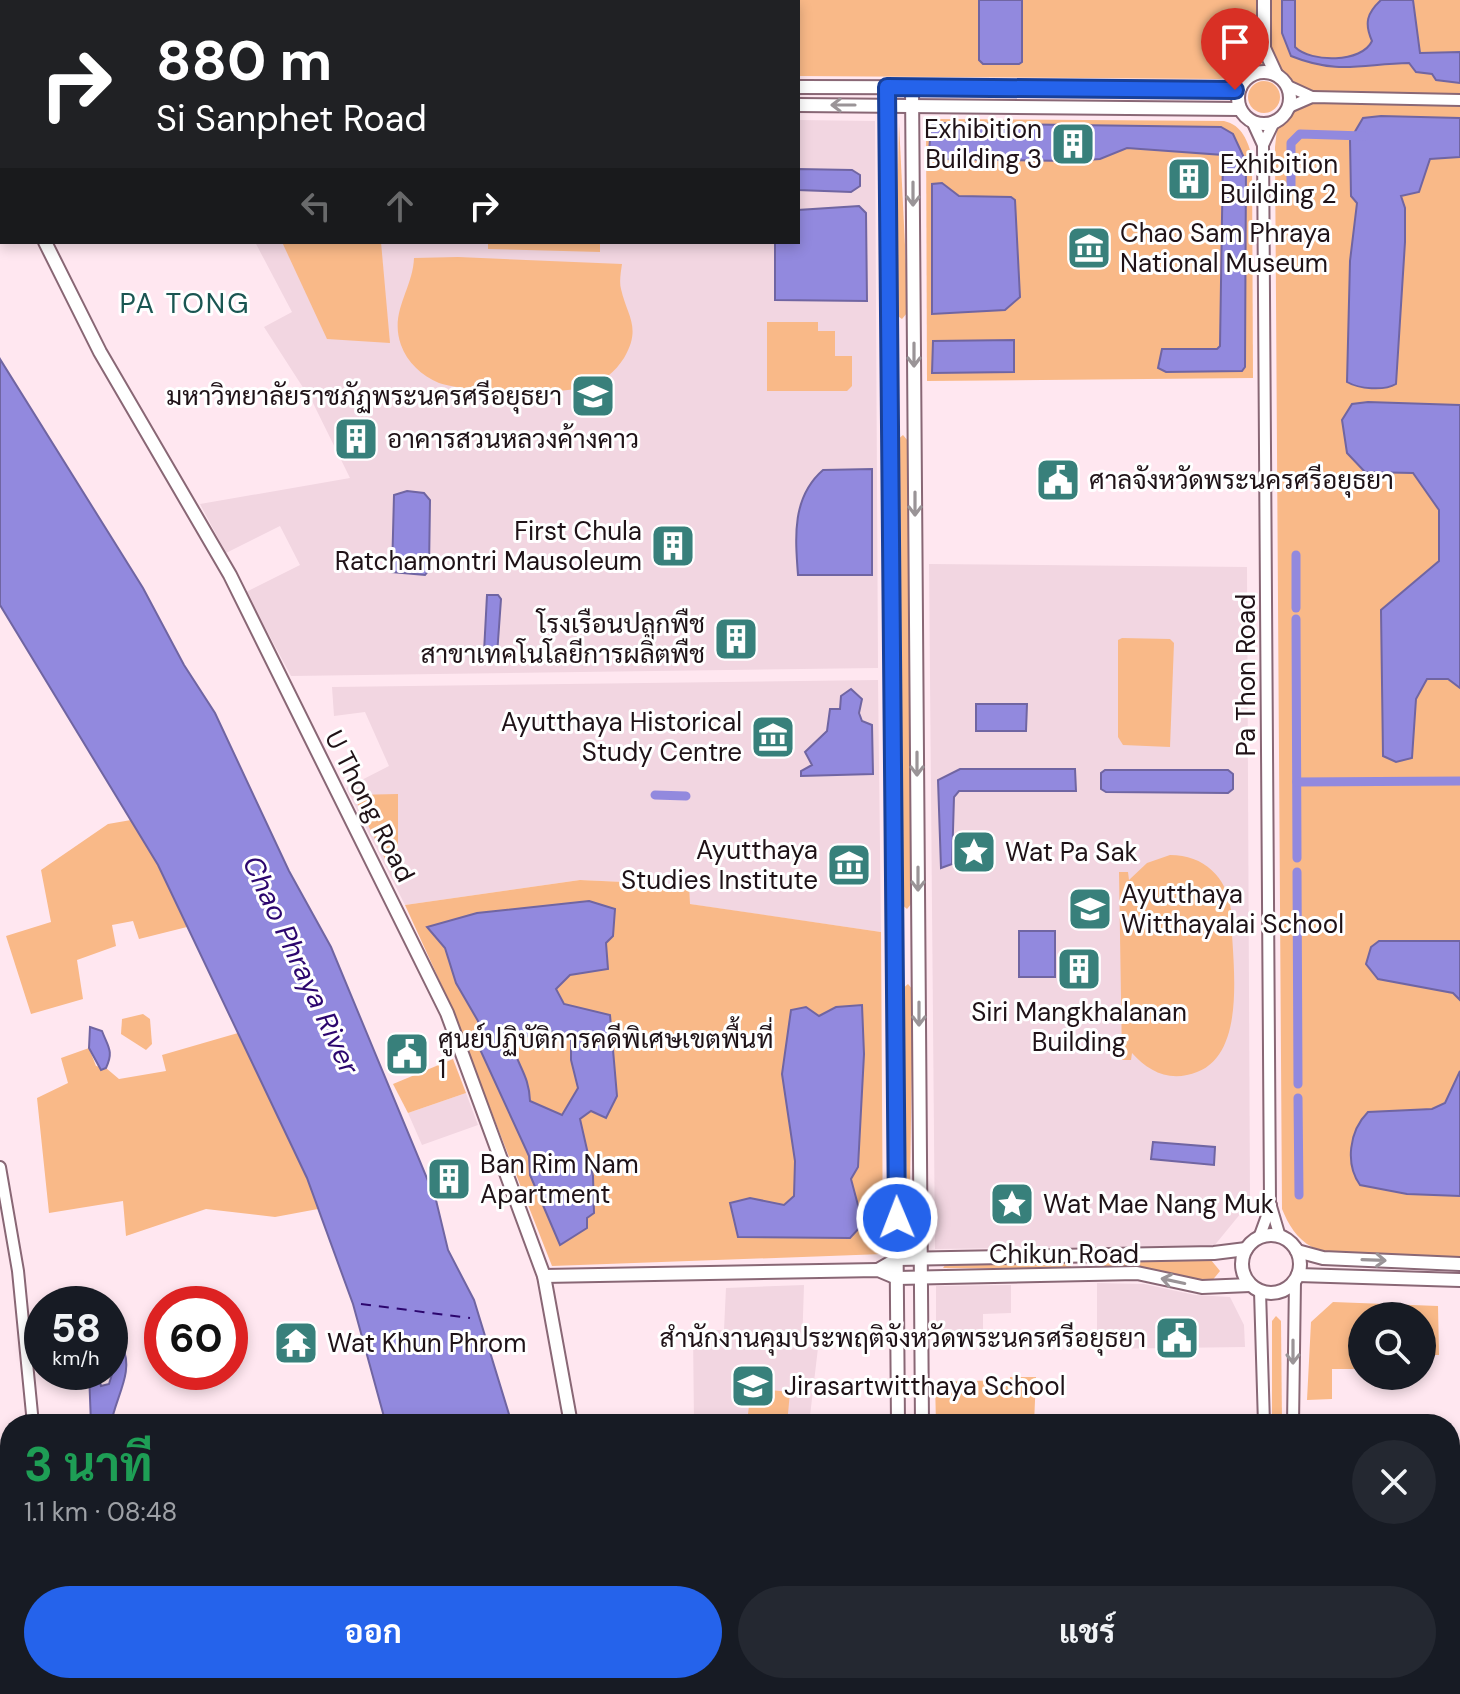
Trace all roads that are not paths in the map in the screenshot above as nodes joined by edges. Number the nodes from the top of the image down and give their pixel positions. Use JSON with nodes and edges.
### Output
{"nodes":[{"id":1,"x":1264,"y":0,"type":"edge"},
{"id":2,"x":1264,"y":48,"type":"junction"},
{"id":3,"x":1253,"y":74,"type":"junction"},
{"id":4,"x":1276,"y":74,"type":"junction"},
{"id":5,"x":1288,"y":86,"type":"junction"},
{"id":6,"x":800,"y":87,"type":"edge"},
{"id":7,"x":887,"y":87,"type":"junction"},
{"id":8,"x":912,"y":87,"type":"junction"},
{"id":9,"x":1092,"y":88,"type":"junction"},
{"id":10,"x":1240,"y":88,"type":"junction"},
{"id":11,"x":1130,"y":89,"type":"junction"},
{"id":12,"x":1312,"y":97,"type":"junction"},
{"id":13,"x":1460,"y":100,"type":"edge"},
{"id":14,"x":800,"y":105,"type":"edge"},
{"id":15,"x":887,"y":105,"type":"junction"},
{"id":16,"x":912,"y":106,"type":"junction"},
{"id":17,"x":1091,"y":106,"type":"junction"},
{"id":18,"x":1130,"y":106,"type":"junction"},
{"id":19,"x":1289,"y":107,"type":"junction"},
{"id":20,"x":1240,"y":109,"type":"junction"},
{"id":21,"x":1252,"y":121,"type":"junction"},
{"id":22,"x":1274,"y":122,"type":"junction"},
{"id":23,"x":1263,"y":145,"type":"junction"},
{"id":24,"x":46,"y":244,"type":"edge"},
{"id":25,"x":889,"y":322,"type":"junction"},
{"id":26,"x":914,"y":322,"type":"junction"},
{"id":27,"x":914,"y":436,"type":"junction"},
{"id":28,"x":890,"y":437,"type":"junction"},
{"id":29,"x":894,"y":908,"type":"junction"},
{"id":30,"x":918,"y":908,"type":"junction"},
{"id":31,"x":894,"y":981,"type":"junction"},
{"id":32,"x":918,"y":982,"type":"junction"},
{"id":33,"x":0,"y":1167,"type":"edge"},
{"id":34,"x":1271,"y":1205,"type":"junction"},
{"id":35,"x":1280,"y":1237,"type":"junction"},
{"id":36,"x":1259,"y":1238,"type":"junction"},
{"id":37,"x":1246,"y":1249,"type":"junction"},
{"id":38,"x":1297,"y":1251,"type":"junction"},
{"id":39,"x":920,"y":1258,"type":"junction"},
{"id":40,"x":897,"y":1259,"type":"junction"},
{"id":41,"x":1460,"y":1264,"type":"edge"},
{"id":42,"x":878,"y":1270,"type":"junction"},
{"id":43,"x":544,"y":1276,"type":"junction"},
{"id":44,"x":921,"y":1277,"type":"junction"},
{"id":45,"x":897,"y":1278,"type":"junction"},
{"id":46,"x":1297,"y":1278,"type":"junction"},
{"id":47,"x":1460,"y":1280,"type":"edge"},
{"id":48,"x":1255,"y":1288,"type":"junction"},
{"id":49,"x":32,"y":1414,"type":"edge"},
{"id":50,"x":569,"y":1414,"type":"edge"},
{"id":51,"x":898,"y":1414,"type":"edge"},
{"id":52,"x":922,"y":1414,"type":"edge"},
{"id":53,"x":1263,"y":1414,"type":"edge"},
{"id":54,"x":1293,"y":1414,"type":"edge"}],
"edges":[{"from":1,"to":2,"type":"main road"},
{"from":2,"to":3,"type":"main road"},
{"from":2,"to":4,"type":"main road"},
{"from":3,"to":4,"type":"main road"},
{"from":3,"to":10,"type":"main road"},
{"from":4,"to":5,"type":"main road"},
{"from":5,"to":12,"type":"street"},
{"from":5,"to":19,"type":"main road"},
{"from":6,"to":7,"type":"main road"},
{"from":7,"to":8,"type":"main road"},
{"from":7,"to":15,"type":"main road"},
{"from":8,"to":9,"type":"main road"},
{"from":8,"to":16,"type":"main road"},
{"from":9,"to":11,"type":"main road"},
{"from":9,"to":17,"type":"main road"},
{"from":10,"to":11,"type":"main road"},
{"from":10,"to":20,"type":"main road"},
{"from":11,"to":18,"type":"main road"},
{"from":12,"to":13,"type":"street"},
{"from":12,"to":19,"type":"street"},
{"from":15,"to":14,"type":"main road","one_way":true},
{"from":15,"to":16,"type":"main road"},
{"from":15,"to":25,"type":"main road"},
{"from":16,"to":17,"type":"main road"},
{"from":16,"to":26,"type":"main road","one_way":true},
{"from":17,"to":18,"type":"main road"},
{"from":18,"to":20,"type":"main road"},
{"from":19,"to":22,"type":"main road"},
{"from":20,"to":21,"type":"main road"},
{"from":21,"to":22,"type":"main road"},
{"from":21,"to":23,"type":"street","name":"Pa Thon Road"},
{"from":22,"to":23,"type":"street","name":"Pa Thon Road"},
{"from":23,"to":34,"type":"street","name":"Pa Thon Road"},
{"from":24,"to":43,"type":"main road","name":"U Thong Road"},
{"from":25,"to":26,"type":"main road"},
{"from":25,"to":28,"type":"main road"},
{"from":26,"to":27,"type":"main road","one_way":true},
{"from":27,"to":28,"type":"main road"},
{"from":27,"to":30,"type":"main road","one_way":true},
{"from":28,"to":29,"type":"main road"},
{"from":29,"to":30,"type":"main road"},
{"from":29,"to":31,"type":"main road"},
{"from":30,"to":32,"type":"main road"},
{"from":31,"to":32,"type":"main road"},
{"from":31,"to":40,"type":"main road"},
{"from":32,"to":39,"type":"main road","one_way":true},
{"from":33,"to":49,"type":"street"},
{"from":34,"to":35,"type":"street","name":"Pa Thon Road"},
{"from":34,"to":36,"type":"street","name":"Pa Thon Road"},
{"from":35,"to":36,"type":"main road"},
{"from":35,"to":38,"type":"main road"},
{"from":36,"to":37,"type":"main road"},
{"from":37,"to":39,"type":"main road","name":"Chikun Road"},
{"from":37,"to":48,"type":"main road"},
{"from":38,"to":41,"type":"main road","one_way":true},
{"from":38,"to":46,"type":"main road"},
{"from":39,"to":40,"type":"main road","name":"Chikun Road"},
{"from":39,"to":44,"type":"main road"},
{"from":40,"to":42,"type":"main road","name":"Chikun Road"},
{"from":40,"to":45,"type":"main road"},
{"from":42,"to":43,"type":"main road","name":"Chikun Road"},
{"from":42,"to":45,"type":"main road","name":"Chikun Road"},
{"from":43,"to":50,"type":"main road","name":"U Thong Road"},
{"from":44,"to":45,"type":"main road","name":"Chikun Road"},
{"from":48,"to":44,"type":"main road","name":"Chikun Road","one_way":true},
{"from":44,"to":52,"type":"main road"},
{"from":45,"to":51,"type":"main road"},
{"from":46,"to":47,"type":"main road"},
{"from":46,"to":48,"type":"main road"},
{"from":46,"to":54,"type":"street","one_way":true},
{"from":48,"to":53,"type":"street"}]}
